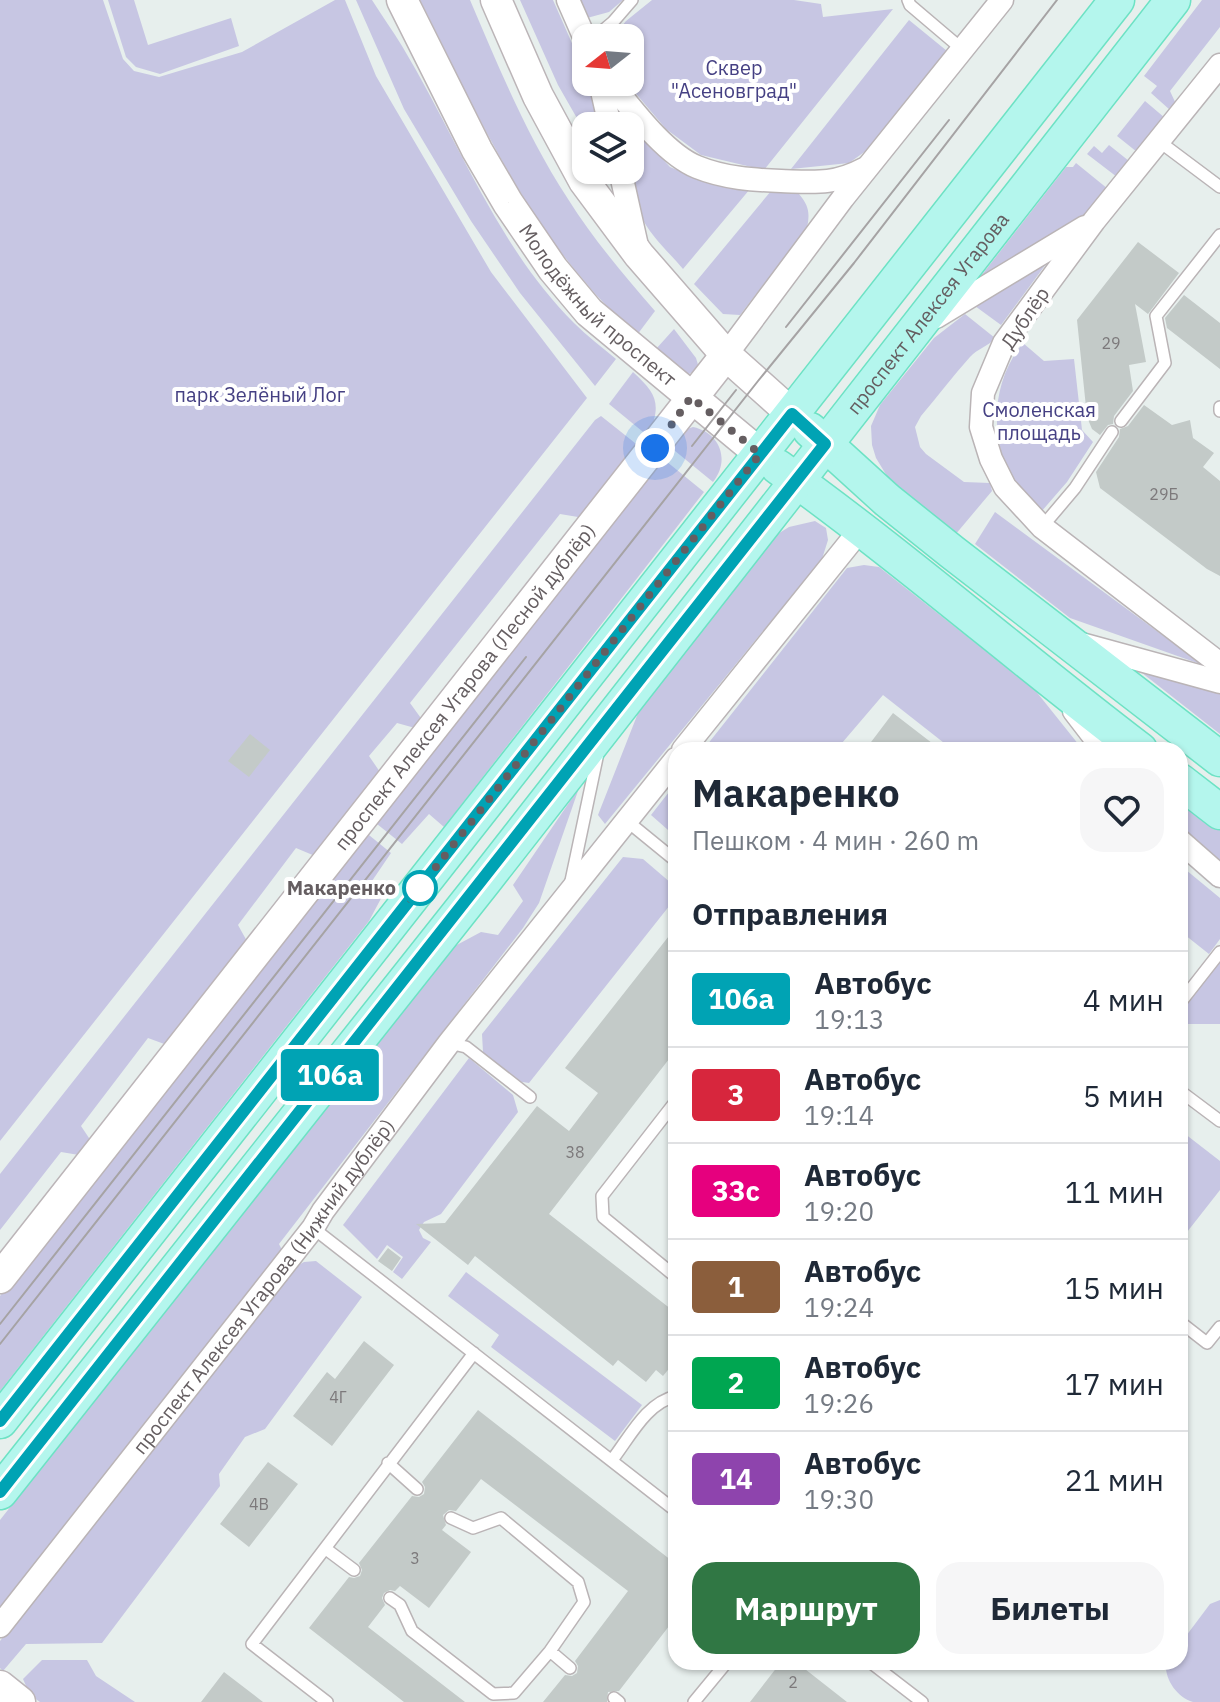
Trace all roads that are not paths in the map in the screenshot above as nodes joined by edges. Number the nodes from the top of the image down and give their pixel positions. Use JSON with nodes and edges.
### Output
{"nodes":[{"id":1,"x":402,"y":0,"type":"edge"},
{"id":2,"x":496,"y":0,"type":"edge"},
{"id":3,"x":568,"y":0,"type":"edge"},
{"id":4,"x":632,"y":0,"type":"edge"},
{"id":5,"x":908,"y":0,"type":"edge"},
{"id":6,"x":1002,"y":0,"type":"edge"},
{"id":7,"x":1117,"y":0,"type":"edge"},
{"id":8,"x":1173,"y":0,"type":"edge"},
{"id":9,"x":579,"y":24,"type":"edge"},
{"id":10,"x":611,"y":24,"type":"edge"},
{"id":11,"x":963,"y":50,"type":"junction"},
{"id":12,"x":1220,"y":65,"type":"edge"},
{"id":13,"x":622,"y":96,"type":"edge"},
{"id":14,"x":1160,"y":142,"type":"junction"},
{"id":15,"x":869,"y":166,"type":"junction"},
{"id":16,"x":623,"y":184,"type":"edge"},
{"id":17,"x":1220,"y":187,"type":"edge"},
{"id":18,"x":1094,"y":221,"type":"junction"},
{"id":19,"x":1220,"y":235,"type":"edge"},
{"id":20,"x":639,"y":255,"type":"junction"},
{"id":21,"x":909,"y":336,"type":"junction"},
{"id":22,"x":726,"y":355,"type":"junction"},
{"id":23,"x":691,"y":397,"type":"junction"},
{"id":24,"x":792,"y":414,"type":"junction"},
{"id":25,"x":1121,"y":421,"type":"dead end"},
{"id":26,"x":1112,"y":432,"type":"dead end"},
{"id":27,"x":825,"y":444,"type":"junction"},
{"id":28,"x":760,"y":454,"type":"junction"},
{"id":29,"x":796,"y":480,"type":"junction"},
{"id":30,"x":887,"y":500,"type":"junction"},
{"id":31,"x":1042,"y":527,"type":"junction"},
{"id":32,"x":860,"y":530,"type":"junction"},
{"id":33,"x":1066,"y":639,"type":"junction"},
{"id":34,"x":1220,"y":664,"type":"edge"},
{"id":35,"x":1051,"y":682,"type":"junction"},
{"id":36,"x":1220,"y":682,"type":"edge"},
{"id":37,"x":603,"y":725,"type":"junction"},
{"id":38,"x":689,"y":742,"type":"edge"},
{"id":39,"x":1098,"y":742,"type":"edge"},
{"id":40,"x":1130,"y":742,"type":"edge"},
{"id":41,"x":1220,"y":759,"type":"edge"},
{"id":42,"x":668,"y":769,"type":"edge"},
{"id":43,"x":1188,"y":787,"type":"edge"},
{"id":44,"x":1220,"y":812,"type":"edge"},
{"id":45,"x":627,"y":821,"type":"junction"},
{"id":46,"x":1188,"y":848,"type":"edge"},
{"id":47,"x":668,"y":854,"type":"edge"},
{"id":48,"x":1220,"y":876,"type":"edge"},
{"id":49,"x":568,"y":893,"type":"junction"},
{"id":50,"x":1220,"y":952,"type":"edge"},
{"id":51,"x":1188,"y":993,"type":"edge"},
{"id":52,"x":449,"y":1043,"type":"junction"},
{"id":53,"x":530,"y":1097,"type":"dead end"},
{"id":54,"x":1188,"y":1097,"type":"edge"},
{"id":55,"x":668,"y":1111,"type":"edge"},
{"id":56,"x":1220,"y":1121,"type":"edge"},
{"id":57,"x":313,"y":1228,"type":"junction"},
{"id":58,"x":668,"y":1270,"type":"edge"},
{"id":59,"x":0,"y":1278,"type":"edge"},
{"id":60,"x":1220,"y":1327,"type":"edge"},
{"id":61,"x":1188,"y":1328,"type":"edge"},
{"id":62,"x":474,"y":1353,"type":"junction"},
{"id":63,"x":668,"y":1398,"type":"edge"},
{"id":64,"x":0,"y":1421,"type":"edge"},
{"id":65,"x":612,"y":1460,"type":"junction"},
{"id":66,"x":388,"y":1463,"type":"junction"},
{"id":67,"x":417,"y":1489,"type":"dead end"},
{"id":68,"x":0,"y":1492,"type":"edge"},
{"id":69,"x":668,"y":1505,"type":"edge"},
{"id":70,"x":451,"y":1518,"type":"dead end"},
{"id":71,"x":326,"y":1549,"type":"junction"},
{"id":72,"x":354,"y":1570,"type":"dead end"},
{"id":73,"x":390,"y":1598,"type":"dead end"},
{"id":74,"x":0,"y":1626,"type":"edge"},
{"id":75,"x":550,"y":1651,"type":"junction"},
{"id":76,"x":570,"y":1668,"type":"dead end"},
{"id":77,"x":721,"y":1670,"type":"edge"},
{"id":78,"x":880,"y":1670,"type":"edge"},
{"id":79,"x":0,"y":1686,"type":"edge"},
{"id":80,"x":699,"y":1700,"type":"edge"},
{"id":81,"x":20,"y":1702,"type":"edge"},
{"id":82,"x":327,"y":1702,"type":"edge"},
{"id":83,"x":922,"y":1702,"type":"edge"}],
"edges":[{"from":1,"to":23,"type":"street","name":"Молодёжный проспект"},
{"from":2,"to":20,"type":"street"},
{"from":3,"to":9,"type":"street"},
{"from":4,"to":10,"type":"lane"},
{"from":5,"to":11,"type":"lane"},
{"from":6,"to":11,"type":"street"},
{"from":7,"to":24,"type":"main road"},
{"from":8,"to":21,"type":"main road","name":"проспект Алексея Угарова"},
{"from":11,"to":15,"type":"street"},
{"from":12,"to":14,"type":"street","name":"Дублёр"},
{"from":13,"to":15,"type":"street"},
{"from":14,"to":17,"type":"lane"},
{"from":14,"to":18,"type":"street","name":"Дублёр"},
{"from":15,"to":22,"type":"street"},
{"from":16,"to":20,"type":"street"},
{"from":18,"to":21,"type":"street"},
{"from":18,"to":31,"type":"street","name":"Дублёр"},
{"from":19,"to":25,"type":"lane"},
{"from":20,"to":22,"type":"street"},
{"from":21,"to":27,"type":"main road","name":"проспект Алексея Угарова"},
{"from":22,"to":23,"type":"street","name":"проспект Алексея Угарова (Лесной дублёр)"},
{"from":22,"to":24,"type":"street"},
{"from":23,"to":28,"type":"street","name":"Молодёжный проспект"},
{"from":23,"to":59,"type":"street","name":"проспект Алексея Угарова (Лесной дублёр)"},
{"from":24,"to":27,"type":"main road"},
{"from":24,"to":28,"type":"main road"},
{"from":26,"to":31,"type":"lane"},
{"from":27,"to":29,"type":"main road","name":"проспект Алексея Угарова"},
{"from":27,"to":30,"type":"main road"},
{"from":28,"to":29,"type":"main road","name":"Молодёжный проспект"},
{"from":28,"to":64,"type":"main road"},
{"from":29,"to":32,"type":"main road","name":"Молодёжный проспект"},
{"from":29,"to":37,"type":"main road","name":"проспект Алексея Угарова"},
{"from":30,"to":32,"type":"main road"},
{"from":30,"to":33,"type":"main road"},
{"from":31,"to":34,"type":"street","name":"Дублёр"},
{"from":32,"to":35,"type":"main road","name":"Молодёжный проспект"},
{"from":32,"to":38,"type":"street"},
{"from":33,"to":36,"type":"street"},
{"from":33,"to":41,"type":"main road"},
{"from":35,"to":39,"type":"street"},
{"from":35,"to":40,"type":"main road","name":"Молодёжный проспект"},
{"from":37,"to":49,"type":"lane"},
{"from":37,"to":68,"type":"main road","name":"проспект Алексея Угарова"},
{"from":42,"to":45,"type":"street","name":"проспект Алексея Угарова (Нижний дублёр)"},
{"from":43,"to":44,"type":"main road"},
{"from":45,"to":47,"type":"lane"},
{"from":45,"to":49,"type":"street","name":"проспект Алексея Угарова (Нижний дублёр)"},
{"from":46,"to":48,"type":"street"},
{"from":49,"to":52,"type":"street","name":"проспект Алексея Угарова (Нижний дублёр)"},
{"from":50,"to":51,"type":"lane"},
{"from":52,"to":53,"type":"lane"},
{"from":52,"to":57,"type":"street","name":"проспект Алексея Угарова (Нижний дублёр)"},
{"from":54,"to":56,"type":"lane"},
{"from":55,"to":58,"type":"lane"},
{"from":57,"to":62,"type":"lane"},
{"from":57,"to":74,"type":"street","name":"проспект Алексея Угарова (Нижний дублёр)"},
{"from":60,"to":61,"type":"lane"},
{"from":62,"to":65,"type":"lane"},
{"from":62,"to":66,"type":"lane"},
{"from":63,"to":65,"type":"lane"},
{"from":65,"to":69,"type":"lane"},
{"from":66,"to":67,"type":"lane"},
{"from":66,"to":71,"type":"lane"},
{"from":70,"to":75,"type":"lane"},
{"from":71,"to":72,"type":"lane"},
{"from":71,"to":82,"type":"lane"},
{"from":73,"to":75,"type":"lane"},
{"from":75,"to":76,"type":"lane"},
{"from":77,"to":80,"type":"lane"},
{"from":78,"to":83,"type":"lane"},
{"from":79,"to":81,"type":"street"}]}
